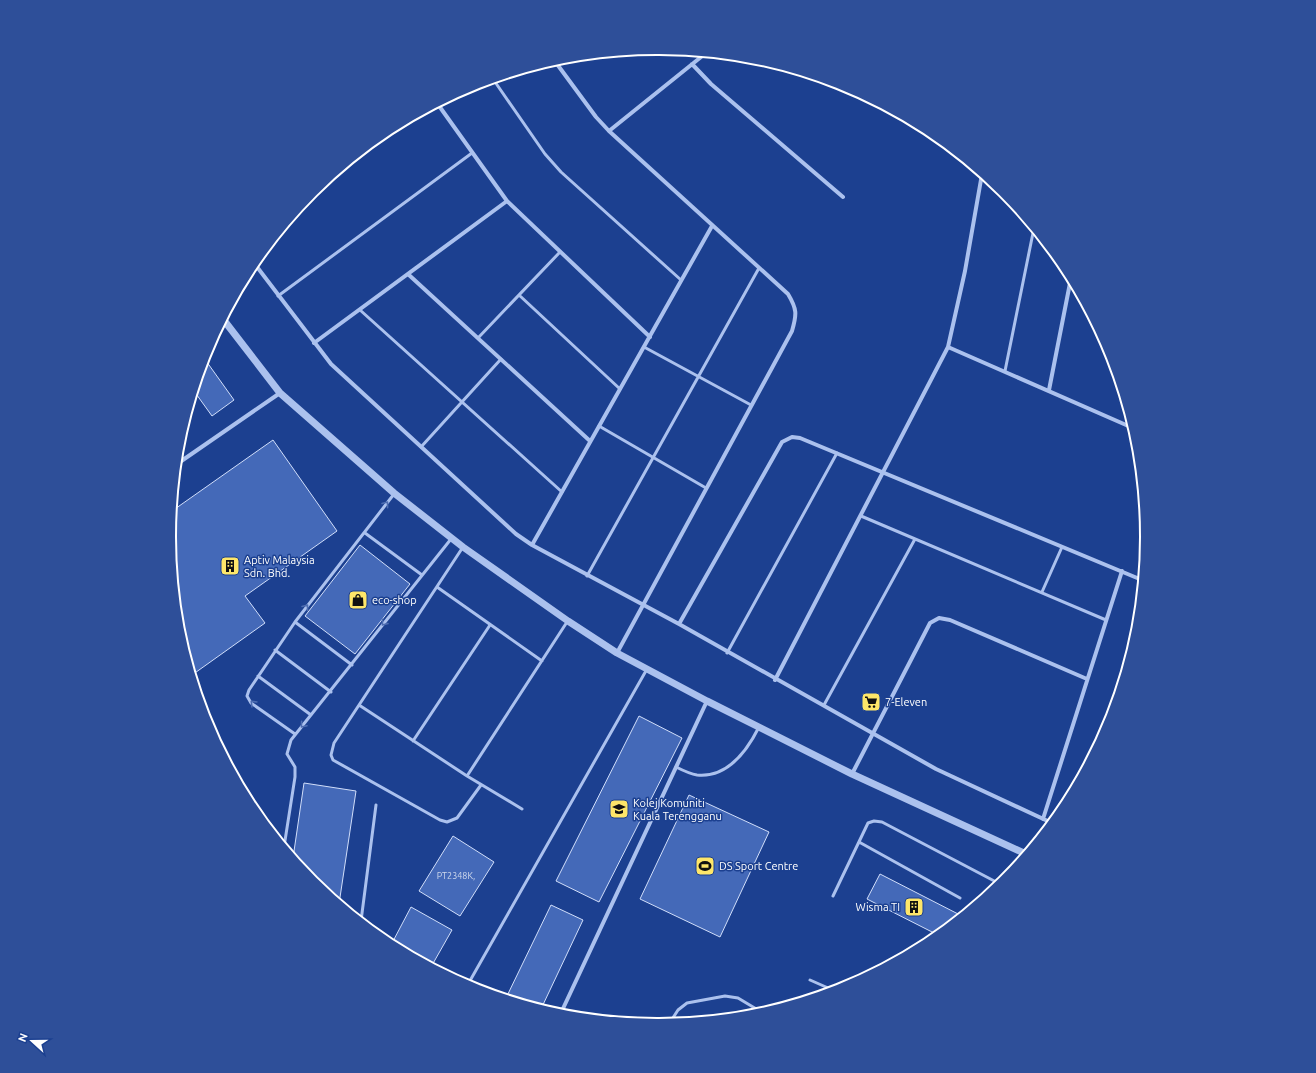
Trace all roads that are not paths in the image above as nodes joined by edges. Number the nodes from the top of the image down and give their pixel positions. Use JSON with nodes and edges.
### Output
{"nodes":[{"id":1,"x":701,"y":57,"type":"edge"},
{"id":2,"x":692,"y":64,"type":"junction"},
{"id":3,"x":558,"y":65,"type":"edge"},
{"id":4,"x":496,"y":84,"type":"edge"},
{"id":5,"x":440,"y":108,"type":"edge"},
{"id":6,"x":609,"y":131,"type":"junction"},
{"id":7,"x":472,"y":154,"type":"junction"},
{"id":8,"x":981,"y":180,"type":"edge"},
{"id":9,"x":842,"y":197,"type":"dead end"},
{"id":10,"x":507,"y":201,"type":"junction"},
{"id":11,"x":712,"y":226,"type":"junction"},
{"id":12,"x":1033,"y":234,"type":"edge"},
{"id":13,"x":560,"y":252,"type":"junction"},
{"id":14,"x":759,"y":268,"type":"junction"},
{"id":15,"x":258,"y":269,"type":"edge"},
{"id":16,"x":409,"y":274,"type":"junction"},
{"id":17,"x":681,"y":280,"type":"junction"},
{"id":18,"x":1069,"y":287,"type":"edge"},
{"id":19,"x":519,"y":295,"type":"junction"},
{"id":20,"x":278,"y":296,"type":"junction"},
{"id":21,"x":360,"y":310,"type":"junction"},
{"id":22,"x":226,"y":323,"type":"edge"},
{"id":23,"x":650,"y":337,"type":"junction"},
{"id":24,"x":478,"y":338,"type":"junction"},
{"id":25,"x":314,"y":343,"type":"junction"},
{"id":26,"x":948,"y":346,"type":"junction"},
{"id":27,"x":644,"y":347,"type":"junction"},
{"id":28,"x":501,"y":359,"type":"junction"},
{"id":29,"x":1005,"y":371,"type":"junction"},
{"id":30,"x":699,"y":376,"type":"junction"},
{"id":31,"x":620,"y":389,"type":"junction"},
{"id":32,"x":1049,"y":390,"type":"junction"},
{"id":33,"x":280,"y":393,"type":"junction"},
{"id":34,"x":462,"y":402,"type":"junction"},
{"id":35,"x":751,"y":405,"type":"junction"},
{"id":36,"x":1126,"y":425,"type":"edge"},
{"id":37,"x":599,"y":426,"type":"junction"},
{"id":38,"x":590,"y":441,"type":"junction"},
{"id":39,"x":421,"y":447,"type":"junction"},
{"id":40,"x":837,"y":453,"type":"junction"},
{"id":41,"x":653,"y":458,"type":"junction"},
{"id":42,"x":183,"y":460,"type":"edge"},
{"id":43,"x":884,"y":473,"type":"junction"},
{"id":44,"x":706,"y":488,"type":"junction"},
{"id":45,"x":562,"y":492,"type":"junction"},
{"id":46,"x":394,"y":493,"type":"junction"},
{"id":47,"x":861,"y":516,"type":"junction"},
{"id":48,"x":365,"y":532,"type":"junction"},
{"id":49,"x":452,"y":538,"type":"junction"},
{"id":50,"x":915,"y":539,"type":"junction"},
{"id":51,"x":532,"y":545,"type":"junction"},
{"id":52,"x":1062,"y":546,"type":"junction"},
{"id":53,"x":463,"y":547,"type":"junction"},
{"id":54,"x":1122,"y":571,"type":"junction"},
{"id":55,"x":422,"y":575,"type":"junction"},
{"id":56,"x":587,"y":576,"type":"junction"},
{"id":57,"x":1137,"y":578,"type":"edge"},
{"id":58,"x":437,"y":587,"type":"junction"},
{"id":59,"x":1042,"y":592,"type":"junction"},
{"id":60,"x":642,"y":606,"type":"junction"},
{"id":61,"x":1106,"y":620,"type":"junction"},
{"id":62,"x":568,"y":621,"type":"junction"},
{"id":63,"x":295,"y":622,"type":"junction"},
{"id":64,"x":679,"y":624,"type":"junction"},
{"id":65,"x":490,"y":625,"type":"junction"},
{"id":66,"x":275,"y":650,"type":"junction"},
{"id":67,"x":617,"y":653,"type":"junction"},
{"id":68,"x":728,"y":653,"type":"junction"},
{"id":69,"x":542,"y":661,"type":"junction"},
{"id":70,"x":352,"y":665,"type":"junction"},
{"id":71,"x":647,"y":669,"type":"junction"},
{"id":72,"x":258,"y":676,"type":"junction"},
{"id":73,"x":1087,"y":679,"type":"junction"},
{"id":74,"x":775,"y":680,"type":"junction"},
{"id":75,"x":330,"y":692,"type":"junction"},
{"id":76,"x":707,"y":701,"type":"junction"},
{"id":77,"x":359,"y":705,"type":"junction"},
{"id":78,"x":824,"y":705,"type":"junction"},
{"id":79,"x":311,"y":715,"type":"junction"},
{"id":80,"x":759,"y":726,"type":"junction"},
{"id":81,"x":873,"y":733,"type":"junction"},
{"id":82,"x":295,"y":734,"type":"junction"},
{"id":83,"x":413,"y":741,"type":"junction"},
{"id":84,"x":676,"y":767,"type":"junction"},
{"id":85,"x":852,"y":774,"type":"junction"},
{"id":86,"x":467,"y":776,"type":"junction"},
{"id":87,"x":481,"y":785,"type":"junction"},
{"id":88,"x":376,"y":805,"type":"dead end"},
{"id":89,"x":522,"y":809,"type":"dead end"},
{"id":90,"x":1043,"y":819,"type":"junction"},
{"id":91,"x":1047,"y":821,"type":"edge"},
{"id":92,"x":285,"y":841,"type":"edge"},
{"id":93,"x":859,"y":842,"type":"junction"},
{"id":94,"x":1022,"y":852,"type":"edge"},
{"id":95,"x":994,"y":881,"type":"edge"},
{"id":96,"x":833,"y":896,"type":"dead end"},
{"id":97,"x":960,"y":898,"type":"dead end"},
{"id":98,"x":362,"y":915,"type":"edge"},
{"id":99,"x":471,"y":980,"type":"edge"},
{"id":100,"x":810,"y":980,"type":"dead end"},
{"id":101,"x":826,"y":987,"type":"edge"},
{"id":102,"x":755,"y":1008,"type":"edge"},
{"id":103,"x":563,"y":1009,"type":"edge"},
{"id":104,"x":673,"y":1018,"type":"edge"}],
"edges":[{"from":1,"to":2,"type":"street"},
{"from":2,"to":6,"type":"street"},
{"from":2,"to":9,"type":"street"},
{"from":3,"to":6,"type":"street"},
{"from":4,"to":17,"type":"lane"},
{"from":5,"to":7,"type":"street"},
{"from":6,"to":11,"type":"street"},
{"from":7,"to":10,"type":"street"},
{"from":7,"to":20,"type":"lane"},
{"from":8,"to":26,"type":"street"},
{"from":10,"to":13,"type":"street"},
{"from":10,"to":16,"type":"street"},
{"from":11,"to":14,"type":"street"},
{"from":11,"to":17,"type":"street"},
{"from":12,"to":29,"type":"lane"},
{"from":13,"to":19,"type":"lane"},
{"from":13,"to":23,"type":"street"},
{"from":14,"to":30,"type":"lane"},
{"from":14,"to":35,"type":"street"},
{"from":15,"to":20,"type":"street"},
{"from":16,"to":21,"type":"street"},
{"from":16,"to":24,"type":"street"},
{"from":17,"to":23,"type":"street"},
{"from":18,"to":32,"type":"street"},
{"from":19,"to":24,"type":"lane"},
{"from":19,"to":31,"type":"lane"},
{"from":20,"to":25,"type":"street"},
{"from":21,"to":25,"type":"street"},
{"from":21,"to":34,"type":"lane"},
{"from":22,"to":33,"type":"street"},
{"from":23,"to":27,"type":"street"},
{"from":24,"to":28,"type":"street"},
{"from":25,"to":39,"type":"street"},
{"from":26,"to":29,"type":"street"},
{"from":26,"to":43,"type":"street"},
{"from":27,"to":30,"type":"lane"},
{"from":27,"to":31,"type":"street"},
{"from":28,"to":34,"type":"lane"},
{"from":28,"to":38,"type":"street"},
{"from":29,"to":32,"type":"street"},
{"from":30,"to":35,"type":"lane"},
{"from":30,"to":41,"type":"lane"},
{"from":31,"to":37,"type":"street"},
{"from":32,"to":36,"type":"street"},
{"from":33,"to":42,"type":"street"},
{"from":33,"to":46,"type":"street"},
{"from":34,"to":39,"type":"lane"},
{"from":34,"to":45,"type":"lane"},
{"from":35,"to":44,"type":"street"},
{"from":37,"to":38,"type":"street"},
{"from":37,"to":41,"type":"lane"},
{"from":38,"to":45,"type":"street"},
{"from":39,"to":51,"type":"street"},
{"from":40,"to":43,"type":"street"},
{"from":40,"to":64,"type":"street"},
{"from":40,"to":68,"type":"lane"},
{"from":41,"to":44,"type":"lane"},
{"from":41,"to":56,"type":"lane"},
{"from":43,"to":47,"type":"street"},
{"from":43,"to":52,"type":"street"},
{"from":44,"to":60,"type":"street"},
{"from":45,"to":51,"type":"street"},
{"from":48,"to":46,"type":"lane","one_way":true},
{"from":46,"to":49,"type":"street"},
{"from":47,"to":50,"type":"lane"},
{"from":47,"to":74,"type":"street"},
{"from":48,"to":55,"type":"lane"},
{"from":63,"to":48,"type":"lane","one_way":true},
{"from":49,"to":53,"type":"street"},
{"from":49,"to":55,"type":"lane"},
{"from":50,"to":59,"type":"lane"},
{"from":50,"to":78,"type":"lane"},
{"from":51,"to":56,"type":"street"},
{"from":52,"to":54,"type":"street"},
{"from":52,"to":59,"type":"lane"},
{"from":53,"to":58,"type":"lane"},
{"from":53,"to":62,"type":"street"},
{"from":54,"to":57,"type":"street"},
{"from":54,"to":61,"type":"street"},
{"from":55,"to":70,"type":"lane","one_way":true},
{"from":56,"to":60,"type":"street"},
{"from":58,"to":65,"type":"lane"},
{"from":58,"to":77,"type":"lane"},
{"from":59,"to":61,"type":"lane"},
{"from":60,"to":64,"type":"street"},
{"from":60,"to":67,"type":"street"},
{"from":61,"to":73,"type":"street"},
{"from":62,"to":67,"type":"street"},
{"from":62,"to":69,"type":"lane"},
{"from":63,"to":66,"type":"lane"},
{"from":63,"to":70,"type":"lane"},
{"from":64,"to":68,"type":"street"},
{"from":65,"to":69,"type":"lane"},
{"from":65,"to":83,"type":"lane"},
{"from":66,"to":72,"type":"lane"},
{"from":66,"to":75,"type":"lane"},
{"from":67,"to":71,"type":"street"},
{"from":68,"to":74,"type":"street"},
{"from":69,"to":86,"type":"lane"},
{"from":70,"to":75,"type":"lane"},
{"from":71,"to":76,"type":"street"},
{"from":71,"to":99,"type":"lane"},
{"from":72,"to":79,"type":"lane"},
{"from":82,"to":72,"type":"lane","one_way":true},
{"from":73,"to":81,"type":"street"},
{"from":73,"to":90,"type":"street"},
{"from":74,"to":78,"type":"street"},
{"from":75,"to":79,"type":"lane"},
{"from":76,"to":80,"type":"street"},
{"from":76,"to":84,"type":"street"},
{"from":77,"to":83,"type":"lane"},
{"from":77,"to":87,"type":"lane"},
{"from":78,"to":81,"type":"street"},
{"from":79,"to":82,"type":"lane","one_way":true},
{"from":80,"to":84,"type":"lane"},
{"from":80,"to":85,"type":"street"},
{"from":81,"to":85,"type":"street"},
{"from":81,"to":90,"type":"street"},
{"from":82,"to":92,"type":"lane"},
{"from":83,"to":86,"type":"lane"},
{"from":84,"to":103,"type":"street"},
{"from":85,"to":94,"type":"street"},
{"from":86,"to":87,"type":"lane"},
{"from":87,"to":89,"type":"lane"},
{"from":88,"to":98,"type":"lane"},
{"from":90,"to":91,"type":"street"},
{"from":93,"to":95,"type":"lane"},
{"from":93,"to":96,"type":"lane"},
{"from":93,"to":97,"type":"lane"},
{"from":100,"to":101,"type":"lane"},
{"from":102,"to":104,"type":"lane"}]}
